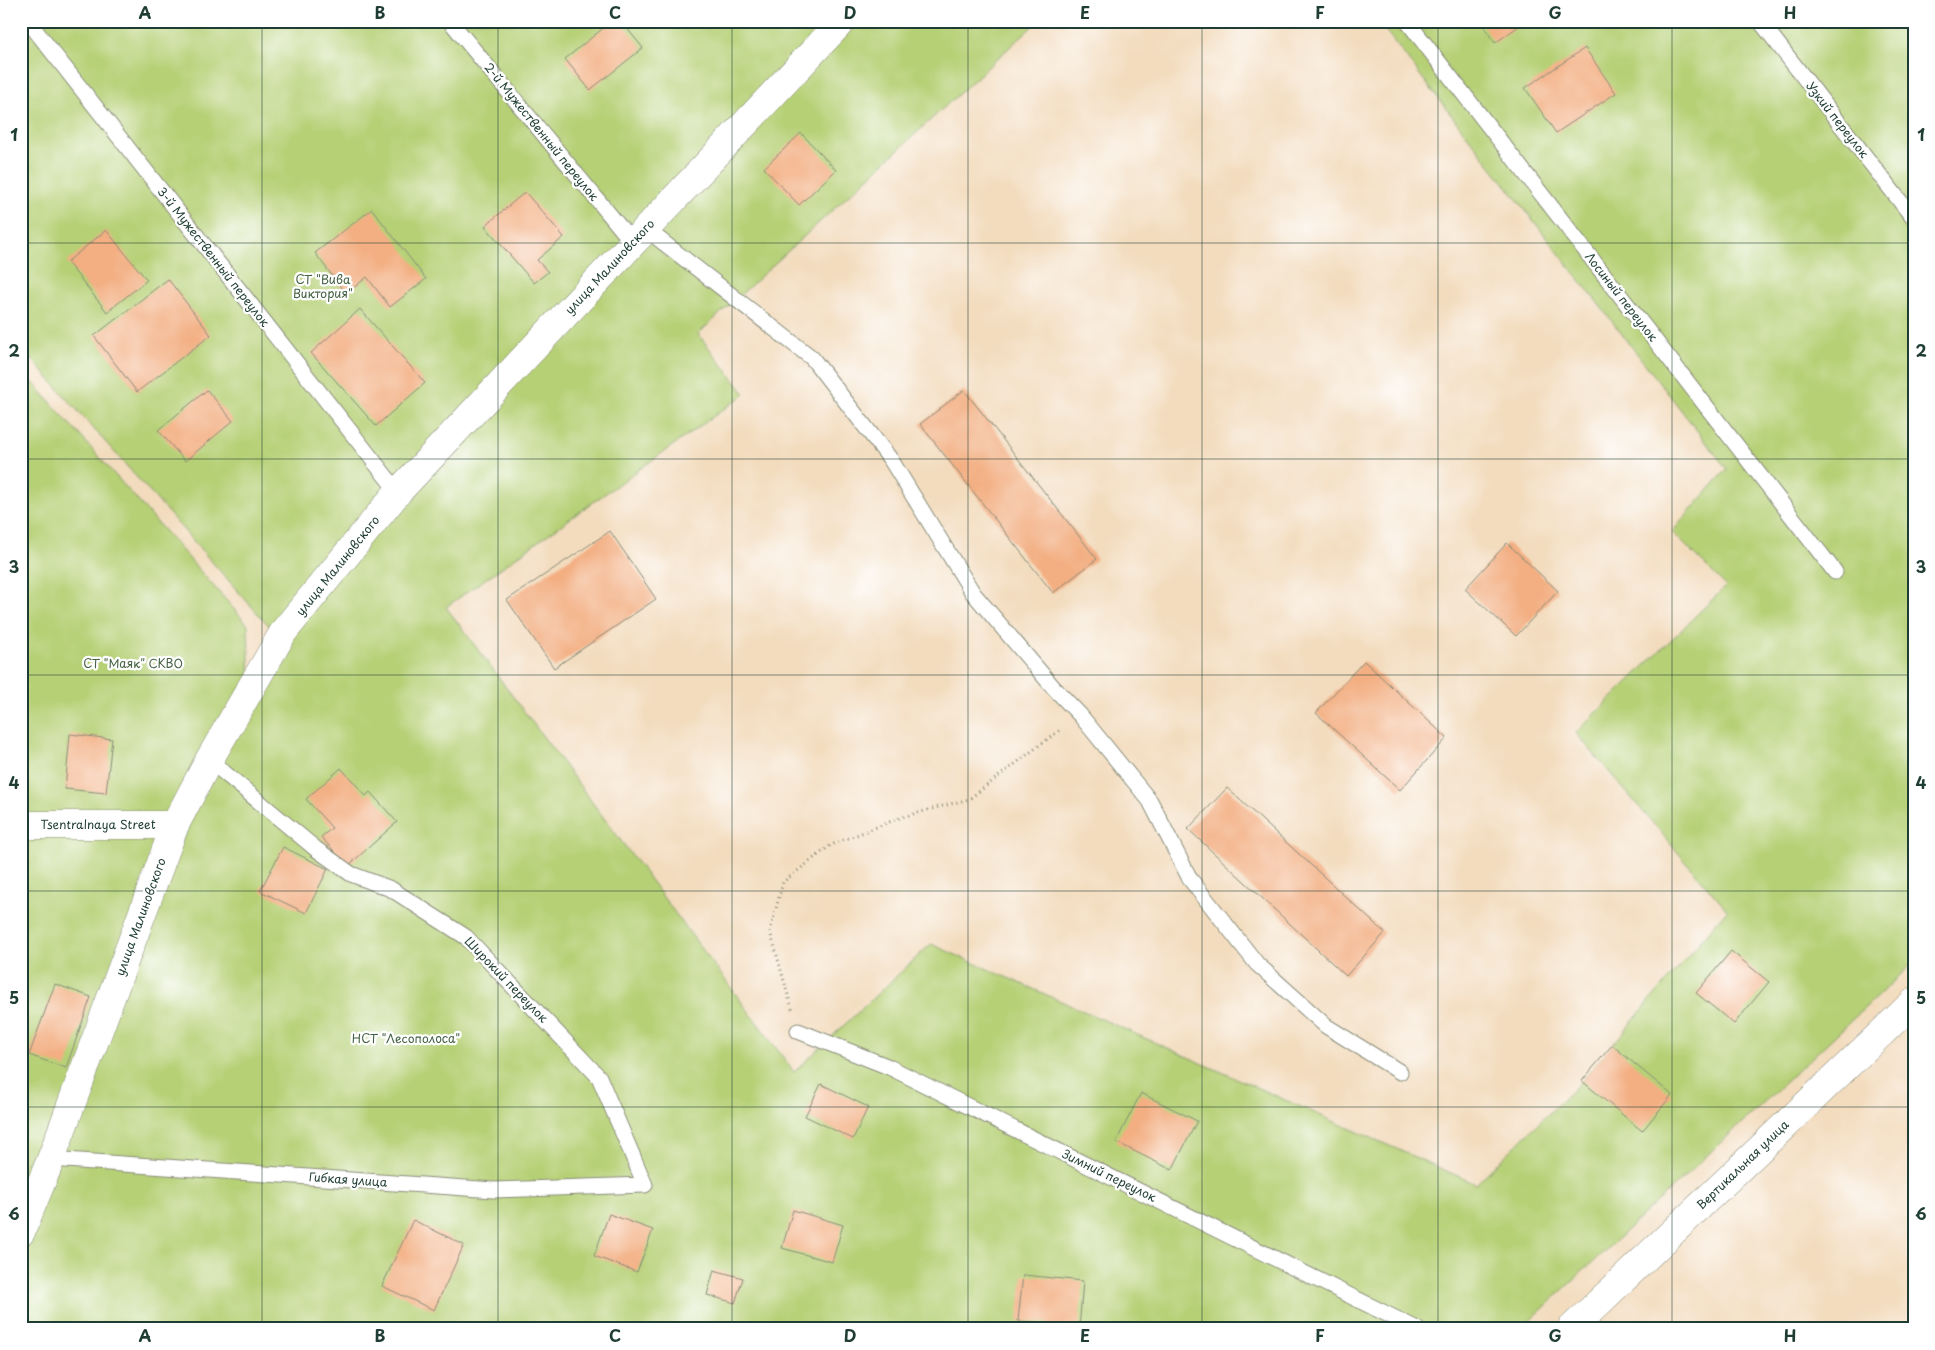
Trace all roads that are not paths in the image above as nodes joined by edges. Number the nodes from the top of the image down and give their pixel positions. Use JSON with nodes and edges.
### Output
{"nodes":[{"id":1,"x":28,"y":21,"type":"edge"},
{"id":2,"x":450,"y":21,"type":"edge"},
{"id":3,"x":842,"y":21,"type":"edge"},
{"id":4,"x":1407,"y":21,"type":"edge"},
{"id":5,"x":1760,"y":21,"type":"edge"},
{"id":6,"x":1914,"y":219,"type":"edge"},
{"id":7,"x":639,"y":236,"type":"junction"},
{"id":8,"x":398,"y":492,"type":"junction"},
{"id":9,"x":1835,"y":572,"type":"dead end"},
{"id":10,"x":209,"y":760,"type":"junction"},
{"id":11,"x":21,"y":825,"type":"edge"},
{"id":12,"x":175,"y":825,"type":"junction"},
{"id":13,"x":1914,"y":1002,"type":"edge"},
{"id":14,"x":798,"y":1031,"type":"road end"},
{"id":15,"x":1400,"y":1072,"type":"dead end"},
{"id":16,"x":51,"y":1159,"type":"junction"},
{"id":17,"x":645,"y":1185,"type":"joint"},
{"id":18,"x":21,"y":1232,"type":"edge"},
{"id":19,"x":1417,"y":1329,"type":"edge"},
{"id":20,"x":1571,"y":1329,"type":"edge"}],
"edges":[{"from":1,"to":8,"type":"lane","name":"3-й Мужественный переулок"},
{"from":2,"to":7,"type":"lane","name":"2-й Мужественный переулок"},
{"from":3,"to":7,"type":"street","name":"улица Малиновского"},
{"from":4,"to":9,"type":"lane","name":"Лосиный переулок"},
{"from":5,"to":6,"type":"lane","name":"Узкий переулок"},
{"from":7,"to":8,"type":"street","name":"улица Малиновского"},
{"from":7,"to":15,"type":"lane","name":"2-й Мужественный переулок"},
{"from":8,"to":10,"type":"street","name":"улица Малиновского"},
{"from":10,"to":12,"type":"street","name":"улица Малиновского"},
{"from":10,"to":17,"type":"lane","name":"Широкий переулок"},
{"from":11,"to":12,"type":"street","name":"Tsentralnaya Street"},
{"from":12,"to":16,"type":"street","name":"улица Малиновского"},
{"from":13,"to":20,"type":"street","name":"Вертикальная улица"},
{"from":14,"to":19,"type":"lane","name":"Зимний переулок"},
{"from":16,"to":17,"type":"lane","name":"Гибкая улица"},
{"from":16,"to":18,"type":"street","name":"улица Малиновского"}]}
